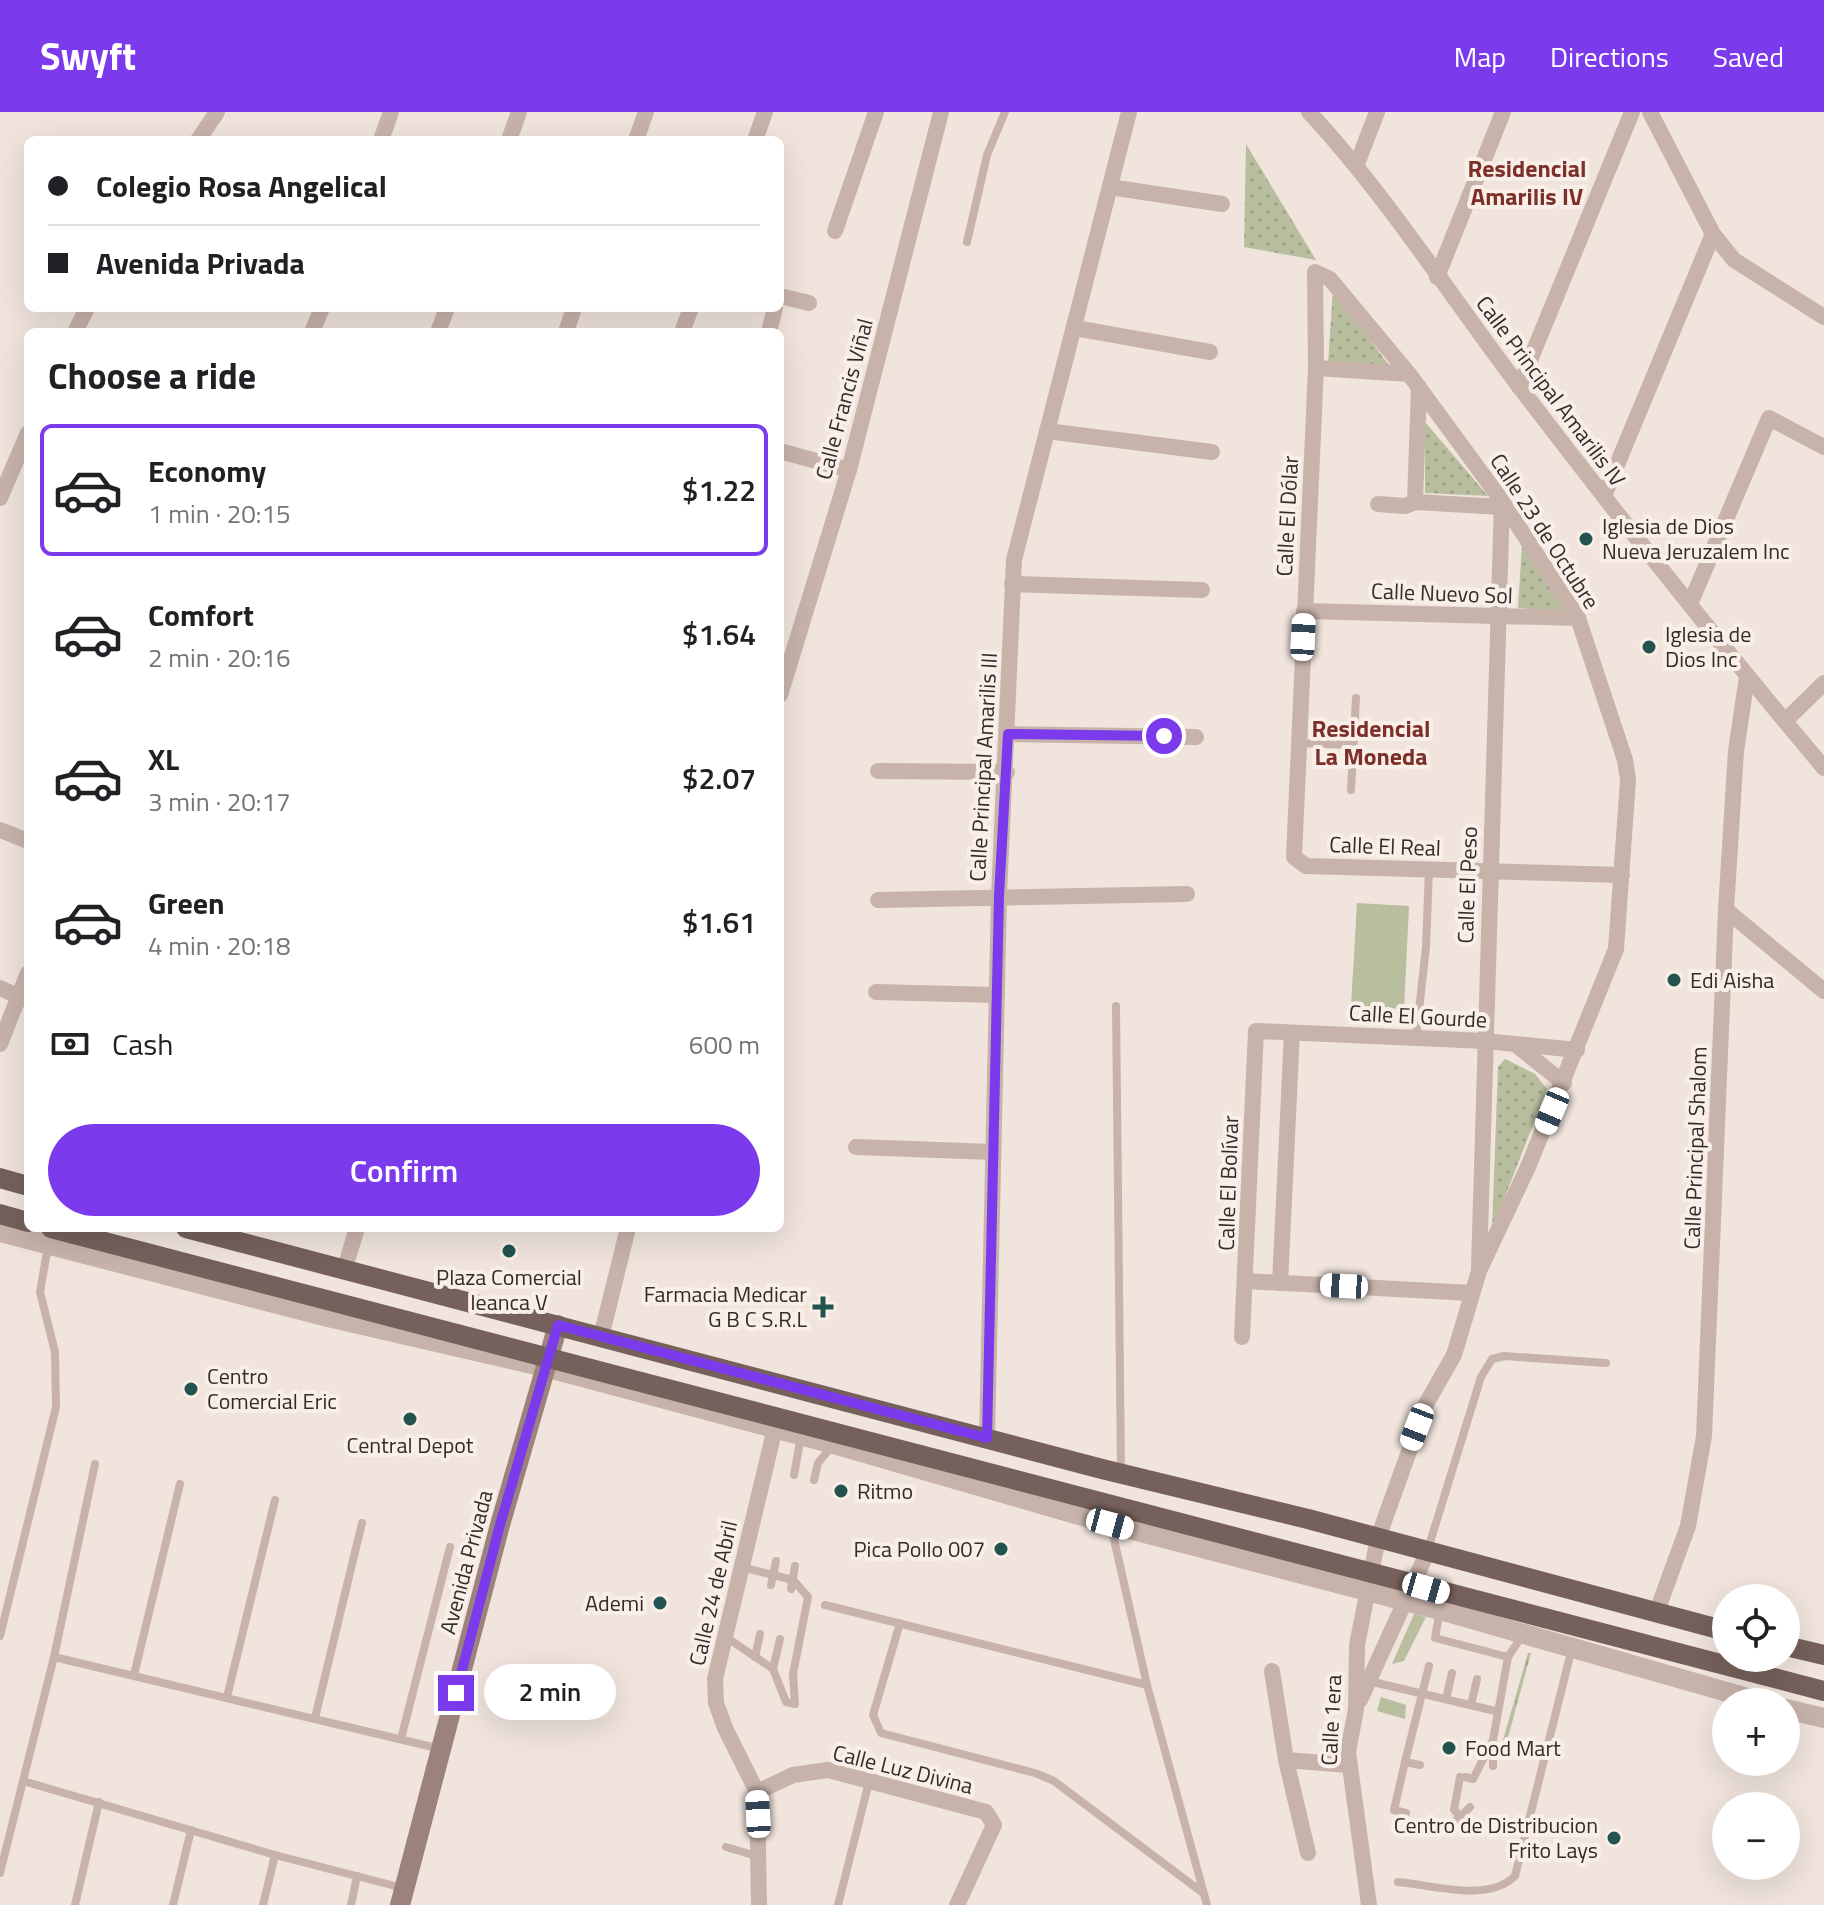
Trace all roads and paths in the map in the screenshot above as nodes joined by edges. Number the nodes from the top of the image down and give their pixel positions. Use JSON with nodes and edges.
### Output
{"nodes":[{"id":1,"x":217,"y":112,"type":"edge"},
{"id":2,"x":391,"y":112,"type":"edge"},
{"id":3,"x":519,"y":112,"type":"edge"},
{"id":4,"x":646,"y":112,"type":"edge"},
{"id":5,"x":765,"y":112,"type":"edge"},
{"id":6,"x":876,"y":112,"type":"edge"},
{"id":7,"x":941,"y":112,"type":"edge"},
{"id":8,"x":1005,"y":112,"type":"edge"},
{"id":9,"x":1129,"y":112,"type":"edge"},
{"id":10,"x":1309,"y":112,"type":"edge"},
{"id":11,"x":1377,"y":112,"type":"edge"},
{"id":12,"x":1503,"y":112,"type":"edge"},
{"id":13,"x":1632,"y":112,"type":"edge"},
{"id":14,"x":1650,"y":112,"type":"edge"},
{"id":15,"x":201,"y":136,"type":"edge"},
{"id":16,"x":382,"y":136,"type":"edge"},
{"id":17,"x":510,"y":136,"type":"edge"},
{"id":18,"x":637,"y":136,"type":"edge"},
{"id":19,"x":756,"y":136,"type":"edge"},
{"id":20,"x":1357,"y":164,"type":"junction"},
{"id":21,"x":1110,"y":187,"type":"junction"},
{"id":22,"x":1222,"y":204,"type":"dead end"},
{"id":23,"x":835,"y":231,"type":"dead end"},
{"id":24,"x":1713,"y":234,"type":"junction"},
{"id":25,"x":967,"y":242,"type":"dead end"},
{"id":26,"x":1315,"y":272,"type":"joint"},
{"id":27,"x":1437,"y":277,"type":"junction"},
{"id":28,"x":784,"y":297,"type":"edge"},
{"id":29,"x":809,"y":303,"type":"dead end"},
{"id":30,"x":1824,"y":317,"type":"edge"},
{"id":31,"x":1075,"y":328,"type":"junction"},
{"id":32,"x":1210,"y":352,"type":"dead end"},
{"id":33,"x":1316,"y":368,"type":"junction"},
{"id":34,"x":1414,"y":381,"type":"junction"},
{"id":35,"x":1519,"y":387,"type":"junction"},
{"id":36,"x":1047,"y":431,"type":"junction"},
{"id":37,"x":24,"y":442,"type":"edge"},
{"id":38,"x":1824,"y":447,"type":"edge"},
{"id":39,"x":784,"y":452,"type":"edge"},
{"id":40,"x":1212,"y":452,"type":"dead end"},
{"id":41,"x":849,"y":470,"type":"junction"},
{"id":42,"x":1604,"y":496,"type":"junction"},
{"id":43,"x":0,"y":498,"type":"edge"},
{"id":44,"x":1415,"y":502,"type":"junction"},
{"id":45,"x":1378,"y":504,"type":"dead end"},
{"id":46,"x":1502,"y":504,"type":"junction"},
{"id":47,"x":1012,"y":584,"type":"junction"},
{"id":48,"x":1202,"y":590,"type":"dead end"},
{"id":49,"x":1690,"y":604,"type":"junction"},
{"id":50,"x":1304,"y":611,"type":"junction"},
{"id":51,"x":1497,"y":616,"type":"junction"},
{"id":52,"x":1578,"y":618,"type":"junction"},
{"id":53,"x":1747,"y":677,"type":"junction"},
{"id":54,"x":784,"y":682,"type":"edge"},
{"id":55,"x":1824,"y":683,"type":"edge"},
{"id":56,"x":1356,"y":698,"type":"dead end"},
{"id":57,"x":1785,"y":721,"type":"junction"},
{"id":58,"x":1008,"y":734,"type":"junction"},
{"id":59,"x":1196,"y":737,"type":"dead end"},
{"id":60,"x":1298,"y":743,"type":"junction"},
{"id":61,"x":1353,"y":745,"type":"junction"},
{"id":62,"x":1824,"y":768,"type":"edge"},
{"id":63,"x":878,"y":771,"type":"dead end"},
{"id":64,"x":1007,"y":772,"type":"junction"},
{"id":65,"x":1351,"y":790,"type":"dead end"},
{"id":66,"x":0,"y":830,"type":"edge"},
{"id":67,"x":24,"y":839,"type":"edge"},
{"id":68,"x":1294,"y":857,"type":"joint"},
{"id":69,"x":1429,"y":869,"type":"junction"},
{"id":70,"x":1489,"y":871,"type":"junction"},
{"id":71,"x":1622,"y":875,"type":"junction"},
{"id":72,"x":1187,"y":894,"type":"dead end"},
{"id":73,"x":999,"y":896,"type":"junction"},
{"id":74,"x":878,"y":900,"type":"dead end"},
{"id":75,"x":1726,"y":910,"type":"junction"},
{"id":76,"x":0,"y":988,"type":"edge"},
{"id":77,"x":1824,"y":991,"type":"edge"},
{"id":78,"x":876,"y":992,"type":"dead end"},
{"id":79,"x":997,"y":995,"type":"junction"},
{"id":80,"x":23,"y":999,"type":"edge"},
{"id":81,"x":1116,"y":1006,"type":"dead end"},
{"id":82,"x":1256,"y":1031,"type":"joint"},
{"id":83,"x":1292,"y":1033,"type":"junction"},
{"id":84,"x":1416,"y":1038,"type":"junction"},
{"id":85,"x":1485,"y":1041,"type":"junction"},
{"id":86,"x":0,"y":1044,"type":"edge"},
{"id":87,"x":1514,"y":1044,"type":"junction"},
{"id":88,"x":1577,"y":1050,"type":"junction"},
{"id":89,"x":1564,"y":1083,"type":"junction"},
{"id":90,"x":856,"y":1147,"type":"dead end"},
{"id":91,"x":992,"y":1152,"type":"junction"},
{"id":92,"x":0,"y":1178,"type":"edge"},
{"id":93,"x":24,"y":1185,"type":"edge"},
{"id":94,"x":0,"y":1214,"type":"edge"},
{"id":95,"x":24,"y":1221,"type":"edge"},
{"id":96,"x":0,"y":1232,"type":"edge"},
{"id":97,"x":356,"y":1232,"type":"edge"},
{"id":98,"x":627,"y":1232,"type":"edge"},
{"id":99,"x":223,"y":1233,"type":"edge"},
{"id":100,"x":50,"y":1236,"type":"edge"},
{"id":101,"x":344,"y":1271,"type":"junction"},
{"id":102,"x":1479,"y":1271,"type":"junction"},
{"id":103,"x":1246,"y":1281,"type":"junction"},
{"id":104,"x":1280,"y":1283,"type":"junction"},
{"id":105,"x":1471,"y":1293,"type":"junction"},
{"id":106,"x":558,"y":1325,"type":"junction"},
{"id":107,"x":601,"y":1337,"type":"junction"},
{"id":108,"x":1242,"y":1337,"type":"dead end"},
{"id":109,"x":547,"y":1362,"type":"junction"},
{"id":110,"x":1606,"y":1363,"type":"dead end"},
{"id":111,"x":775,"y":1428,"type":"junction"},
{"id":112,"x":802,"y":1431,"type":"junction"},
{"id":113,"x":987,"y":1438,"type":"junction"},
{"id":114,"x":838,"y":1440,"type":"junction"},
{"id":115,"x":95,"y":1464,"type":"dead end"},
{"id":116,"x":1121,"y":1474,"type":"junction"},
{"id":117,"x":794,"y":1475,"type":"dead end"},
{"id":118,"x":814,"y":1480,"type":"dead end"},
{"id":119,"x":180,"y":1484,"type":"dead end"},
{"id":120,"x":275,"y":1500,"type":"dead end"},
{"id":121,"x":1108,"y":1515,"type":"junction"},
{"id":122,"x":362,"y":1523,"type":"dead end"},
{"id":123,"x":1378,"y":1538,"type":"junction"},
{"id":124,"x":450,"y":1547,"type":"dead end"},
{"id":125,"x":1428,"y":1551,"type":"junction"},
{"id":126,"x":776,"y":1561,"type":"dead end"},
{"id":127,"x":795,"y":1566,"type":"dead end"},
{"id":128,"x":741,"y":1567,"type":"junction"},
{"id":129,"x":772,"y":1580,"type":"junction"},
{"id":130,"x":1369,"y":1583,"type":"junction"},
{"id":131,"x":792,"y":1584,"type":"junction"},
{"id":132,"x":1409,"y":1592,"type":"junction"},
{"id":133,"x":1441,"y":1601,"type":"junction"},
{"id":134,"x":825,"y":1605,"type":"dead end"},
{"id":135,"x":1656,"y":1614,"type":"junction"},
{"id":136,"x":900,"y":1623,"type":"junction"},
{"id":137,"x":1529,"y":1626,"type":"junction"},
{"id":138,"x":1712,"y":1628,"type":"edge"},
{"id":139,"x":760,"y":1634,"type":"dead end"},
{"id":140,"x":0,"y":1636,"type":"edge"},
{"id":141,"x":726,"y":1637,"type":"junction"},
{"id":142,"x":780,"y":1639,"type":"dead end"},
{"id":143,"x":1572,"y":1648,"type":"junction"},
{"id":144,"x":1800,"y":1649,"type":"edge"},
{"id":145,"x":1824,"y":1655,"type":"edge"},
{"id":146,"x":54,"y":1657,"type":"junction"},
{"id":147,"x":755,"y":1657,"type":"junction"},
{"id":148,"x":1508,"y":1657,"type":"junction"},
{"id":149,"x":1429,"y":1666,"type":"dead end"},
{"id":150,"x":773,"y":1669,"type":"junction"},
{"id":151,"x":1272,"y":1671,"type":"dead end"},
{"id":152,"x":1452,"y":1673,"type":"dead end"},
{"id":153,"x":134,"y":1675,"type":"junction"},
{"id":154,"x":1477,"y":1679,"type":"dead end"},
{"id":155,"x":1368,"y":1681,"type":"junction"},
{"id":156,"x":1147,"y":1685,"type":"junction"},
{"id":157,"x":1713,"y":1688,"type":"edge"},
{"id":158,"x":1824,"y":1691,"type":"edge"},
{"id":159,"x":1423,"y":1693,"type":"junction"},
{"id":160,"x":227,"y":1697,"type":"junction"},
{"id":161,"x":1446,"y":1699,"type":"junction"},
{"id":162,"x":1471,"y":1705,"type":"junction"},
{"id":163,"x":1356,"y":1709,"type":"junction"},
{"id":164,"x":1495,"y":1711,"type":"junction"},
{"id":165,"x":1800,"y":1712,"type":"edge"},
{"id":166,"x":315,"y":1718,"type":"junction"},
{"id":167,"x":1824,"y":1718,"type":"edge"},
{"id":168,"x":401,"y":1739,"type":"junction"},
{"id":169,"x":1493,"y":1740,"type":"junction"},
{"id":170,"x":441,"y":1749,"type":"junction"},
{"id":171,"x":1286,"y":1760,"type":"junction"},
{"id":172,"x":1405,"y":1762,"type":"junction"},
{"id":173,"x":1348,"y":1765,"type":"junction"},
{"id":174,"x":1420,"y":1765,"type":"dead end"},
{"id":175,"x":1493,"y":1766,"type":"dead end"},
{"id":176,"x":869,"y":1780,"type":"junction"},
{"id":177,"x":23,"y":1781,"type":"junction"},
{"id":178,"x":757,"y":1792,"type":"junction"},
{"id":179,"x":99,"y":1802,"type":"junction"},
{"id":180,"x":1470,"y":1807,"type":"dead end"},
{"id":181,"x":1406,"y":1813,"type":"dead end"},
{"id":182,"x":1458,"y":1816,"type":"junction"},
{"id":183,"x":1450,"y":1825,"type":"dead end"},
{"id":184,"x":191,"y":1830,"type":"junction"},
{"id":185,"x":726,"y":1847,"type":"dead end"},
{"id":186,"x":1308,"y":1853,"type":"dead end"},
{"id":187,"x":275,"y":1855,"type":"junction"},
{"id":188,"x":760,"y":1857,"type":"junction"},
{"id":189,"x":0,"y":1873,"type":"edge"},
{"id":190,"x":357,"y":1876,"type":"junction"},
{"id":191,"x":1398,"y":1882,"type":"dead end"},
{"id":192,"x":1203,"y":1893,"type":"junction"},
{"id":193,"x":402,"y":1896,"type":"edge"},
{"id":194,"x":75,"y":1905,"type":"edge"},
{"id":195,"x":173,"y":1905,"type":"edge"},
{"id":196,"x":263,"y":1905,"type":"edge"},
{"id":197,"x":351,"y":1905,"type":"edge"},
{"id":198,"x":759,"y":1905,"type":"edge"},
{"id":199,"x":838,"y":1905,"type":"edge"},
{"id":200,"x":957,"y":1905,"type":"edge"},
{"id":201,"x":1207,"y":1905,"type":"edge"},
{"id":202,"x":1369,"y":1905,"type":"edge"}],
"edges":[{"from":1,"to":15,"type":"street"},
{"from":2,"to":16,"type":"street"},
{"from":3,"to":17,"type":"street"},
{"from":4,"to":18,"type":"street"},
{"from":5,"to":19,"type":"street"},
{"from":6,"to":23,"type":"street"},
{"from":7,"to":41,"type":"street","name":"Calle Francis Viñal"},
{"from":8,"to":25,"type":"lane"},
{"from":9,"to":21,"type":"street","name":"Calle Principal Amarilis III"},
{"from":10,"to":20,"type":"street","name":"Calle Principal Amarilis IV"},
{"from":11,"to":20,"type":"street"},
{"from":12,"to":27,"type":"street"},
{"from":13,"to":35,"type":"street"},
{"from":14,"to":24,"type":"street"},
{"from":20,"to":27,"type":"street","name":"Calle Principal Amarilis IV"},
{"from":21,"to":22,"type":"street"},
{"from":21,"to":31,"type":"street","name":"Calle Principal Amarilis III"},
{"from":24,"to":30,"type":"street"},
{"from":24,"to":42,"type":"street"},
{"from":26,"to":33,"type":"street","name":"Calle El Dólar"},
{"from":26,"to":34,"type":"street","name":"Calle 23 de Octubre"},
{"from":27,"to":35,"type":"street","name":"Calle Principal Amarilis IV"},
{"from":28,"to":29,"type":"street"},
{"from":31,"to":32,"type":"street"},
{"from":31,"to":36,"type":"street","name":"Calle Principal Amarilis III"},
{"from":33,"to":34,"type":"street"},
{"from":33,"to":50,"type":"street","name":"Calle El Dólar"},
{"from":34,"to":44,"type":"street"},
{"from":34,"to":46,"type":"street","name":"Calle 23 de Octubre"},
{"from":35,"to":42,"type":"street","name":"Calle Principal Amarilis IV"},
{"from":36,"to":40,"type":"street"},
{"from":36,"to":47,"type":"street","name":"Calle Principal Amarilis III"},
{"from":37,"to":43,"type":"street"},
{"from":38,"to":49,"type":"street"},
{"from":39,"to":41,"type":"street"},
{"from":41,"to":54,"type":"street","name":"Calle Francis Viñal"},
{"from":42,"to":49,"type":"street","name":"Calle Principal Amarilis IV"},
{"from":44,"to":45,"type":"street"},
{"from":44,"to":46,"type":"street"},
{"from":46,"to":51,"type":"street","name":"Calle El Peso"},
{"from":46,"to":52,"type":"street","name":"Calle 23 de Octubre"},
{"from":47,"to":48,"type":"street"},
{"from":47,"to":58,"type":"street","name":"Calle Principal Amarilis III"},
{"from":49,"to":53,"type":"street","name":"Calle Principal Amarilis IV"},
{"from":50,"to":51,"type":"street","name":"Calle Nuevo Sol"},
{"from":50,"to":60,"type":"street","name":"Calle El Dólar"},
{"from":51,"to":52,"type":"street","name":"Calle Nuevo Sol"},
{"from":51,"to":70,"type":"street","name":"Calle El Peso"},
{"from":52,"to":71,"type":"street","name":"Calle 23 de Octubre"},
{"from":53,"to":57,"type":"street","name":"Calle Principal Amarilis IV"},
{"from":53,"to":75,"type":"street","name":"Calle Principal Shalom"},
{"from":55,"to":57,"type":"street"},
{"from":56,"to":61,"type":"lane"},
{"from":57,"to":62,"type":"street","name":"Calle Principal Amarilis IV"},
{"from":58,"to":59,"type":"street"},
{"from":58,"to":64,"type":"street","name":"Calle Principal Amarilis III"},
{"from":60,"to":61,"type":"lane"},
{"from":60,"to":68,"type":"street","name":"Calle El Dólar"},
{"from":61,"to":65,"type":"lane"},
{"from":63,"to":64,"type":"street"},
{"from":64,"to":73,"type":"street","name":"Calle Principal Amarilis III"},
{"from":66,"to":67,"type":"street"},
{"from":68,"to":69,"type":"street","name":"Calle El Real"},
{"from":69,"to":70,"type":"street","name":"Calle El Real"},
{"from":69,"to":84,"type":"lane"},
{"from":70,"to":71,"type":"street","name":"Calle El Real"},
{"from":70,"to":85,"type":"street","name":"Calle El Peso"},
{"from":71,"to":88,"type":"street","name":"Calle 23 de Octubre"},
{"from":72,"to":73,"type":"street"},
{"from":73,"to":74,"type":"street"},
{"from":73,"to":79,"type":"street","name":"Calle Principal Amarilis III"},
{"from":75,"to":77,"type":"street"},
{"from":75,"to":135,"type":"street","name":"Calle Principal Shalom"},
{"from":76,"to":80,"type":"street"},
{"from":78,"to":79,"type":"street"},
{"from":79,"to":91,"type":"street","name":"Calle Principal Amarilis III"},
{"from":80,"to":86,"type":"street"},
{"from":81,"to":116,"type":"lane"},
{"from":82,"to":83,"type":"street","name":"Calle El Gourde"},
{"from":82,"to":103,"type":"street","name":"Calle El Bolívar"},
{"from":83,"to":84,"type":"street","name":"Calle El Gourde"},
{"from":83,"to":104,"type":"street"},
{"from":84,"to":85,"type":"street","name":"Calle El Gourde"},
{"from":85,"to":87,"type":"street","name":"Calle El Gourde"},
{"from":85,"to":102,"type":"street","name":"Calle El Peso"},
{"from":87,"to":88,"type":"street","name":"Calle El Gourde"},
{"from":87,"to":89,"type":"street"},
{"from":88,"to":89,"type":"street","name":"Calle 23 de Octubre"},
{"from":89,"to":102,"type":"street","name":"Calle 23 de Octubre"},
{"from":90,"to":91,"type":"street"},
{"from":91,"to":113,"type":"street","name":"Calle Principal Amarilis III"},
{"from":92,"to":93,"type":"main road"},
{"from":94,"to":95,"type":"main road"},
{"from":96,"to":100,"type":"street"},
{"from":97,"to":101,"type":"street"},
{"from":98,"to":107,"type":"street"},
{"from":99,"to":101,"type":"main road"},
{"from":100,"to":109,"type":"main road"},
{"from":100,"to":140,"type":"lane"},
{"from":101,"to":106,"type":"main road"},
{"from":102,"to":105,"type":"street","name":"Calle 23 de Octubre"},
{"from":103,"to":104,"type":"street"},
{"from":103,"to":108,"type":"street","name":"Calle El Bolívar"},
{"from":104,"to":105,"type":"street"},
{"from":105,"to":123,"type":"street","name":"Calle 23 de Octubre"},
{"from":106,"to":107,"type":"main road"},
{"from":106,"to":109,"type":"main road","name":"Avenida Privada"},
{"from":107,"to":113,"type":"main road"},
{"from":109,"to":111,"type":"street"},
{"from":109,"to":112,"type":"main road"},
{"from":109,"to":170,"type":"main road","name":"Avenida Privada"},
{"from":110,"to":125,"type":"lane"},
{"from":111,"to":112,"type":"street"},
{"from":111,"to":128,"type":"street","name":"Calle 24 de Abril"},
{"from":112,"to":114,"type":"main road"},
{"from":112,"to":117,"type":"lane"},
{"from":113,"to":116,"type":"main road"},
{"from":114,"to":118,"type":"lane"},
{"from":114,"to":121,"type":"main road"},
{"from":115,"to":146,"type":"lane"},
{"from":116,"to":123,"type":"main road"},
{"from":119,"to":153,"type":"lane"},
{"from":120,"to":160,"type":"lane"},
{"from":121,"to":130,"type":"main road"},
{"from":121,"to":156,"type":"lane"},
{"from":122,"to":166,"type":"lane"},
{"from":123,"to":125,"type":"main road"},
{"from":123,"to":130,"type":"street","name":"Calle 1era"},
{"from":124,"to":168,"type":"lane"},
{"from":125,"to":132,"type":"street"},
{"from":125,"to":135,"type":"main road"},
{"from":126,"to":129,"type":"lane"},
{"from":127,"to":131,"type":"lane"},
{"from":128,"to":129,"type":"lane"},
{"from":128,"to":141,"type":"street","name":"Calle 24 de Abril"},
{"from":129,"to":131,"type":"lane"},
{"from":130,"to":132,"type":"main road"},
{"from":130,"to":163,"type":"street","name":"Calle 1era"},
{"from":131,"to":150,"type":"lane"},
{"from":132,"to":133,"type":"main road"},
{"from":132,"to":155,"type":"street"},
{"from":133,"to":137,"type":"main road"},
{"from":133,"to":148,"type":"lane"},
{"from":134,"to":136,"type":"lane"},
{"from":135,"to":138,"type":"main road"},
{"from":136,"to":156,"type":"lane"},
{"from":136,"to":192,"type":"lane"},
{"from":137,"to":143,"type":"street"},
{"from":137,"to":148,"type":"lane"},
{"from":137,"to":158,"type":"main road"},
{"from":139,"to":147,"type":"lane"},
{"from":141,"to":147,"type":"lane"},
{"from":141,"to":178,"type":"street","name":"Calle 24 de Abril"},
{"from":142,"to":150,"type":"lane"},
{"from":143,"to":157,"type":"street"},
{"from":143,"to":191,"type":"lane"},
{"from":144,"to":145,"type":"main road"},
{"from":146,"to":153,"type":"lane"},
{"from":146,"to":177,"type":"lane"},
{"from":147,"to":150,"type":"lane"},
{"from":148,"to":164,"type":"lane"},
{"from":149,"to":159,"type":"lane"},
{"from":151,"to":171,"type":"street"},
{"from":152,"to":161,"type":"lane"},
{"from":153,"to":160,"type":"lane"},
{"from":154,"to":162,"type":"lane"},
{"from":155,"to":159,"type":"lane"},
{"from":155,"to":163,"type":"street"},
{"from":156,"to":192,"type":"lane"},
{"from":159,"to":161,"type":"lane"},
{"from":159,"to":172,"type":"lane"},
{"from":160,"to":166,"type":"lane"},
{"from":161,"to":162,"type":"lane"},
{"from":162,"to":164,"type":"lane"},
{"from":163,"to":173,"type":"street","name":"Calle 1era"},
{"from":164,"to":169,"type":"lane"},
{"from":165,"to":167,"type":"street"},
{"from":166,"to":168,"type":"lane"},
{"from":168,"to":170,"type":"lane"},
{"from":169,"to":175,"type":"lane"},
{"from":169,"to":182,"type":"lane"},
{"from":170,"to":193,"type":"main road","name":"Avenida Privada"},
{"from":171,"to":173,"type":"street"},
{"from":171,"to":186,"type":"street"},
{"from":172,"to":174,"type":"lane"},
{"from":172,"to":181,"type":"lane"},
{"from":173,"to":202,"type":"street","name":"Calle 1era"},
{"from":176,"to":178,"type":"street","name":"Calle Luz Divina"},
{"from":176,"to":199,"type":"lane"},
{"from":176,"to":200,"type":"street","name":"Calle Luz Divina"},
{"from":177,"to":179,"type":"lane"},
{"from":177,"to":189,"type":"lane"},
{"from":178,"to":188,"type":"street","name":"Calle 24 de Abril"},
{"from":179,"to":184,"type":"lane"},
{"from":179,"to":194,"type":"lane"},
{"from":180,"to":182,"type":"lane"},
{"from":182,"to":183,"type":"lane"},
{"from":184,"to":187,"type":"lane"},
{"from":184,"to":195,"type":"lane"},
{"from":185,"to":188,"type":"lane"},
{"from":187,"to":190,"type":"lane"},
{"from":187,"to":196,"type":"lane"},
{"from":188,"to":198,"type":"street","name":"Calle 24 de Abril"},
{"from":190,"to":193,"type":"lane"},
{"from":190,"to":197,"type":"lane"},
{"from":192,"to":201,"type":"lane"}]}
